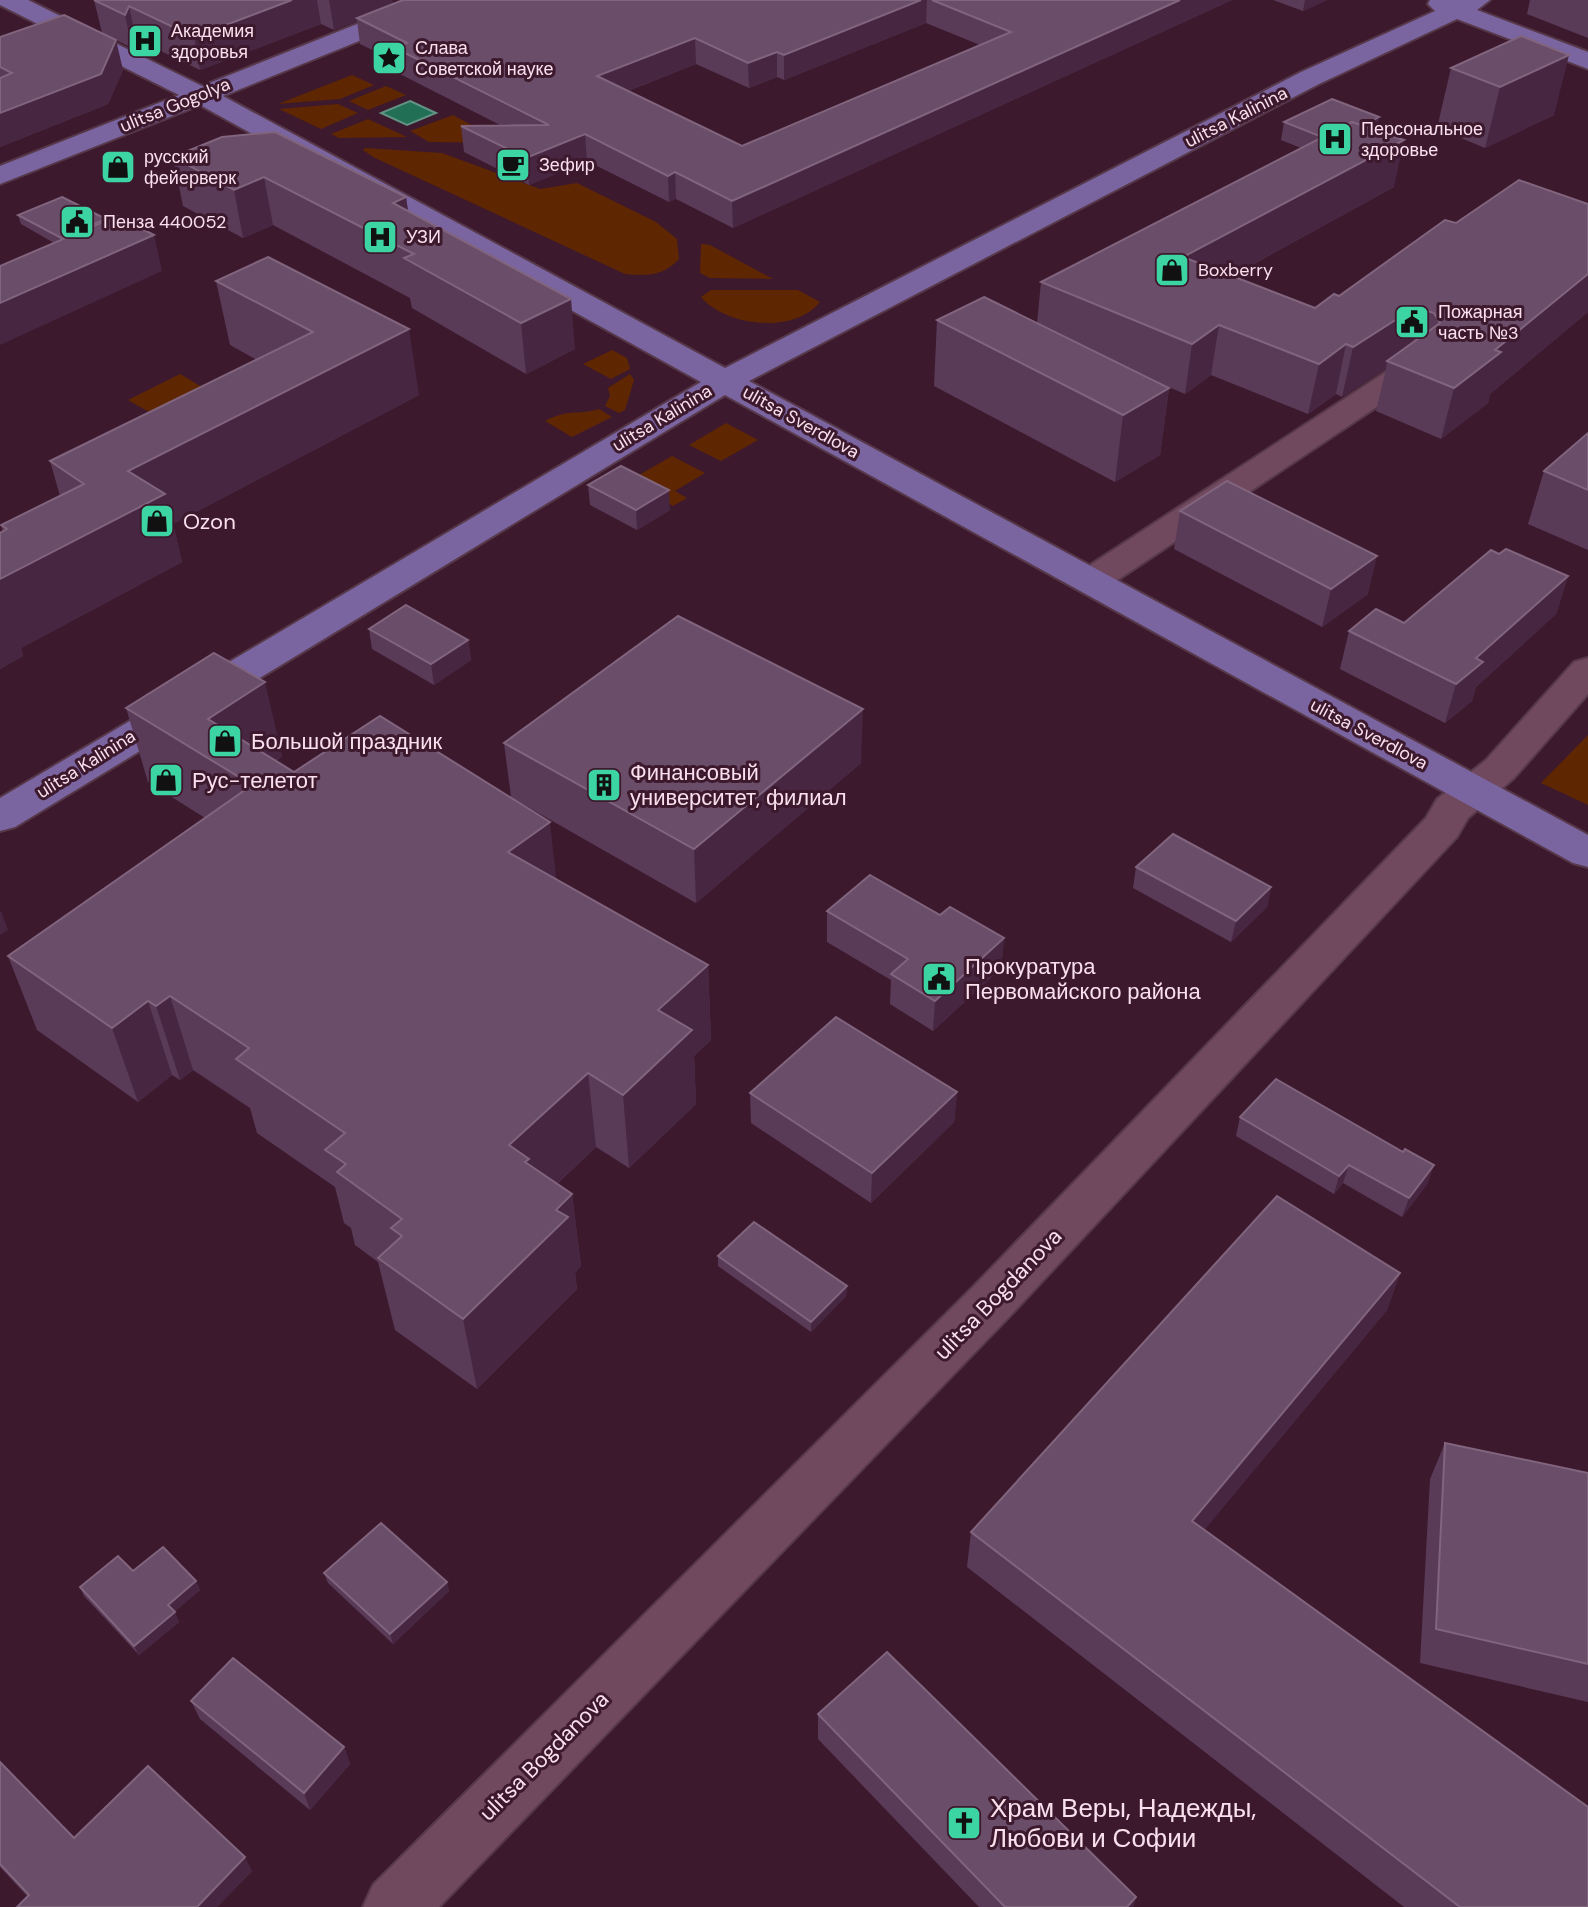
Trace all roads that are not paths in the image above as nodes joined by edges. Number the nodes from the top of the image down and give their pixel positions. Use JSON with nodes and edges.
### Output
{"nodes":[{"id":1,"x":9,"y":0,"type":"edge"},
{"id":2,"x":439,"y":0,"type":"edge"},
{"id":3,"x":1455,"y":3,"type":"edge"},
{"id":4,"x":1588,"y":61,"type":"edge"},
{"id":5,"x":200,"y":95,"type":"junction"},
{"id":6,"x":0,"y":176,"type":"edge"},
{"id":7,"x":1409,"y":371,"type":"edge"},
{"id":8,"x":725,"y":381,"type":"junction"},
{"id":9,"x":1091,"y":581,"type":"junction"},
{"id":10,"x":1588,"y":670,"type":"edge"},
{"id":11,"x":1474,"y":793,"type":"junction"},
{"id":12,"x":0,"y":817,"type":"edge"},
{"id":13,"x":1588,"y":853,"type":"edge"},
{"id":14,"x":395,"y":1907,"type":"edge"}],
"edges":[{"from":1,"to":5,"type":"main road","name":"ulitsa Sverdlova"},
{"from":2,"to":5,"type":"main road","name":"ulitsa Gogolya"},
{"from":3,"to":4,"type":"main road"},
{"from":3,"to":8,"type":"main road","name":"ulitsa Kalinina"},
{"from":5,"to":6,"type":"main road","name":"ulitsa Gogolya"},
{"from":5,"to":8,"type":"main road","name":"ulitsa Sverdlova"},
{"from":7,"to":9,"type":"street"},
{"from":8,"to":9,"type":"main road","name":"ulitsa Sverdlova"},
{"from":8,"to":12,"type":"main road","name":"ulitsa Kalinina"},
{"from":9,"to":11,"type":"main road","name":"ulitsa Sverdlova"},
{"from":10,"to":11,"type":"street","name":"ulitsa Bogdanova"},
{"from":11,"to":13,"type":"main road","name":"ulitsa Sverdlova"},
{"from":11,"to":14,"type":"street","name":"ulitsa Bogdanova"}]}
